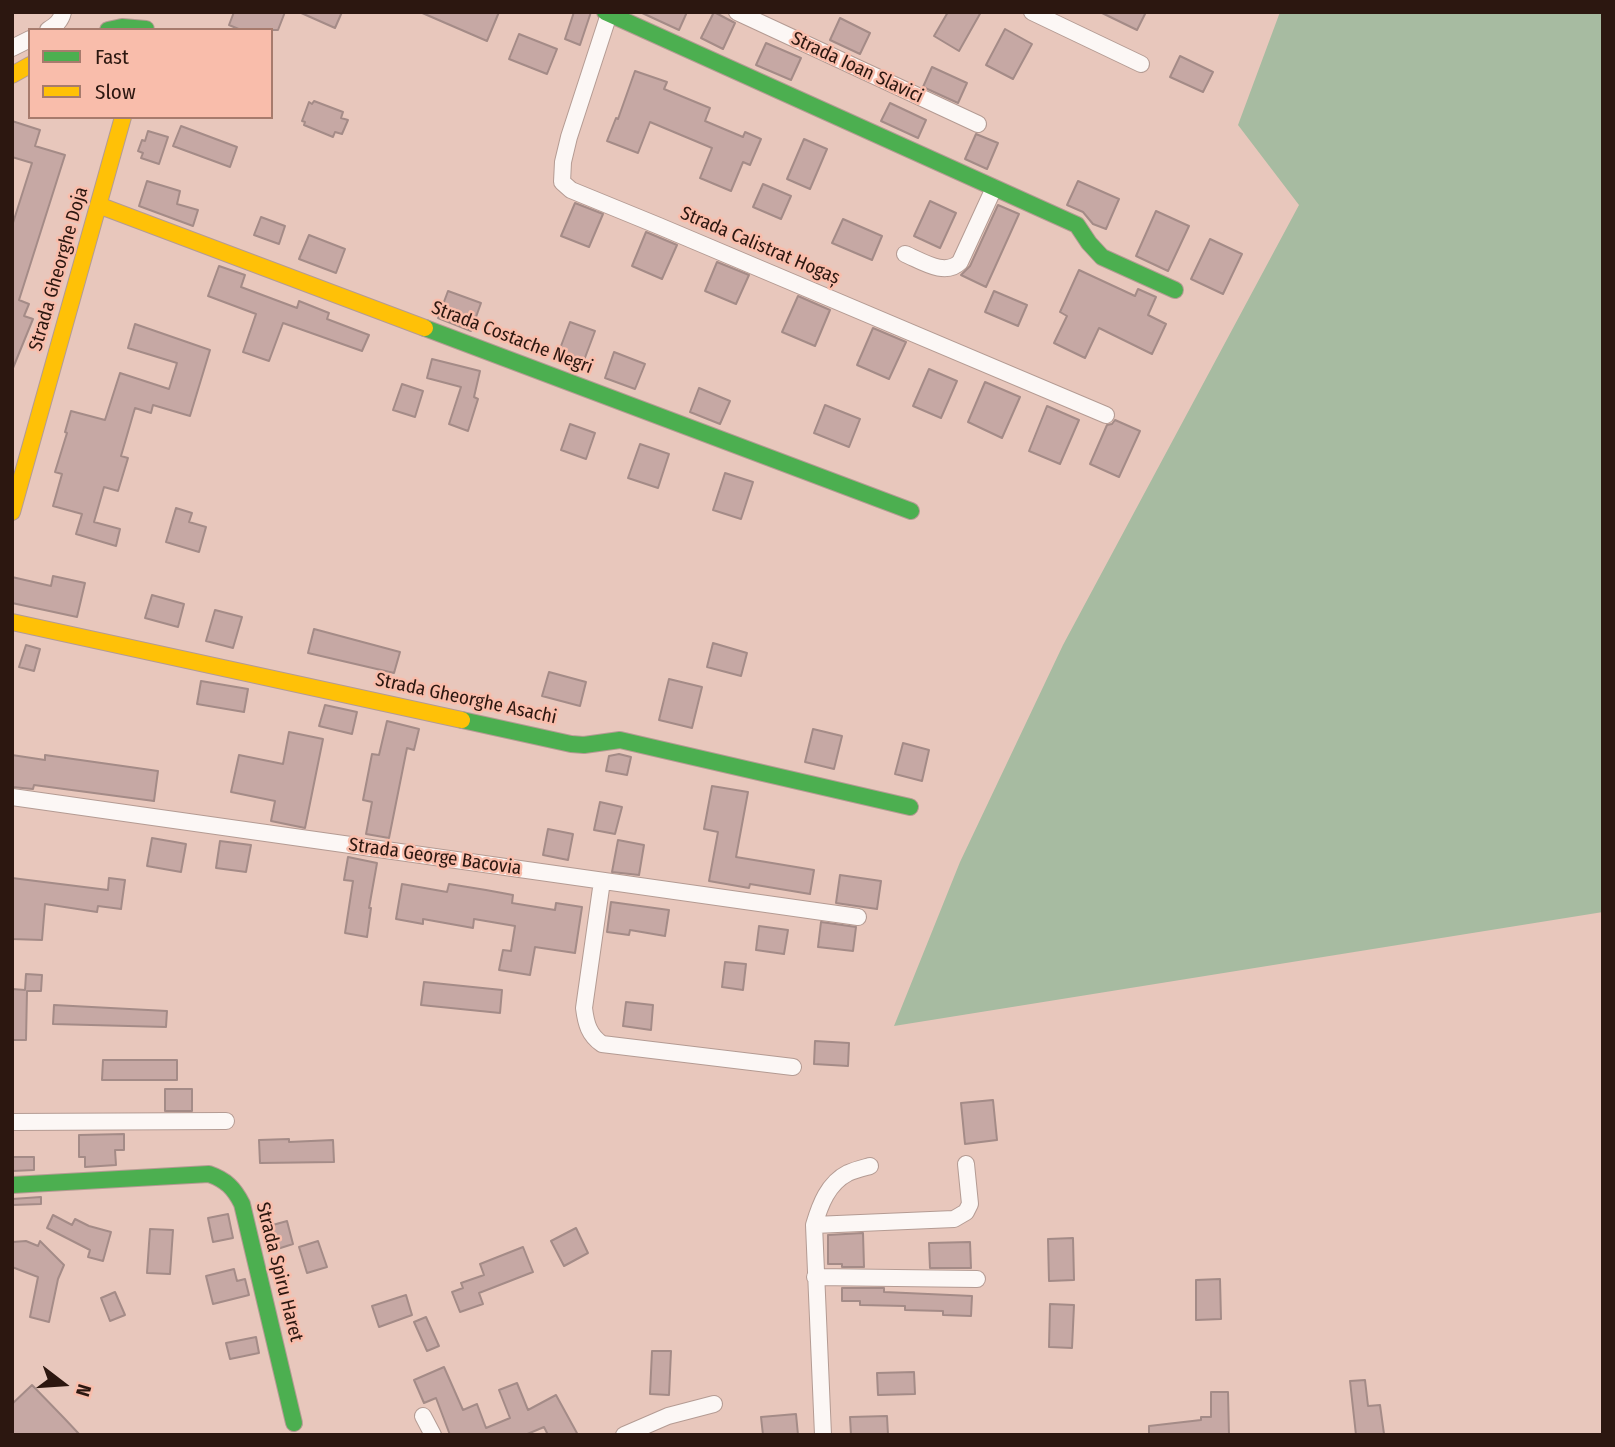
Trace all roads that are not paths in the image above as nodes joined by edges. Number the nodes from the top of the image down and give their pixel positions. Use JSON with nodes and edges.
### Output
{"nodes":[{"id":1,"x":63,"y":12,"type":"edge"},
{"id":2,"x":737,"y":12,"type":"edge"},
{"id":3,"x":1032,"y":12,"type":"edge"},
{"id":4,"x":607,"y":13,"type":"edge"},
{"id":5,"x":51,"y":28,"type":"edge"},
{"id":6,"x":28,"y":40,"type":"edge"},
{"id":7,"x":12,"y":48,"type":"edge"},
{"id":8,"x":1141,"y":64,"type":"dead end"},
{"id":9,"x":118,"y":119,"type":"edge"},
{"id":10,"x":978,"y":124,"type":"dead end"},
{"id":11,"x":994,"y":188,"type":"junction"},
{"id":12,"x":98,"y":205,"type":"junction"},
{"id":13,"x":905,"y":254,"type":"dead end"},
{"id":14,"x":1175,"y":290,"type":"dead end"},
{"id":15,"x":1106,"y":415,"type":"dead end"},
{"id":16,"x":911,"y":511,"type":"dead end"},
{"id":17,"x":12,"y":512,"type":"edge"},
{"id":18,"x":12,"y":622,"type":"edge"},
{"id":19,"x":12,"y":797,"type":"edge"},
{"id":20,"x":910,"y":807,"type":"dead end"},
{"id":21,"x":602,"y":881,"type":"junction"},
{"id":22,"x":858,"y":917,"type":"dead end"},
{"id":23,"x":793,"y":1067,"type":"dead end"},
{"id":24,"x":226,"y":1121,"type":"dead end"},
{"id":25,"x":12,"y":1122,"type":"edge"},
{"id":26,"x":967,"y":1164,"type":"dead end"},
{"id":27,"x":870,"y":1166,"type":"dead end"},
{"id":28,"x":12,"y":1185,"type":"edge"},
{"id":29,"x":814,"y":1225,"type":"junction"},
{"id":30,"x":816,"y":1277,"type":"junction"},
{"id":31,"x":976,"y":1279,"type":"dead end"},
{"id":32,"x":714,"y":1404,"type":"dead end"},
{"id":33,"x":423,"y":1416,"type":"dead end"},
{"id":34,"x":294,"y":1423,"type":"dead end"},
{"id":35,"x":433,"y":1435,"type":"edge"},
{"id":36,"x":624,"y":1435,"type":"edge"},
{"id":37,"x":824,"y":1435,"type":"edge"}],
"edges":[{"from":1,"to":5,"type":"street"},
{"from":2,"to":10,"type":"street","name":"Strada Ioan Slavici"},
{"from":3,"to":8,"type":"street"},
{"from":4,"to":11,"type":"street","name":"Strada Calistrat Hogaș"},
{"from":4,"to":15,"type":"street","name":"Strada Calistrat Hogaș"},
{"from":6,"to":7,"type":"street"},
{"from":9,"to":12,"type":"street","name":"Strada Gheorghe Doja"},
{"from":11,"to":13,"type":"street"},
{"from":11,"to":14,"type":"street","name":"Strada Calistrat Hogaș"},
{"from":12,"to":16,"type":"street","name":"Strada Costache Negri"},
{"from":12,"to":17,"type":"street","name":"Strada Gheorghe Doja"},
{"from":18,"to":20,"type":"street","name":"Strada Gheorghe Asachi"},
{"from":19,"to":21,"type":"street","name":"Strada George Bacovia"},
{"from":21,"to":22,"type":"street","name":"Strada George Bacovia"},
{"from":21,"to":23,"type":"street"},
{"from":24,"to":25,"type":"street"},
{"from":26,"to":29,"type":"street"},
{"from":27,"to":29,"type":"street"},
{"from":28,"to":34,"type":"street","name":"Strada Spiru Haret"},
{"from":29,"to":30,"type":"street"},
{"from":30,"to":31,"type":"street"},
{"from":30,"to":37,"type":"street"},
{"from":32,"to":36,"type":"street"},
{"from":33,"to":35,"type":"street"}]}
